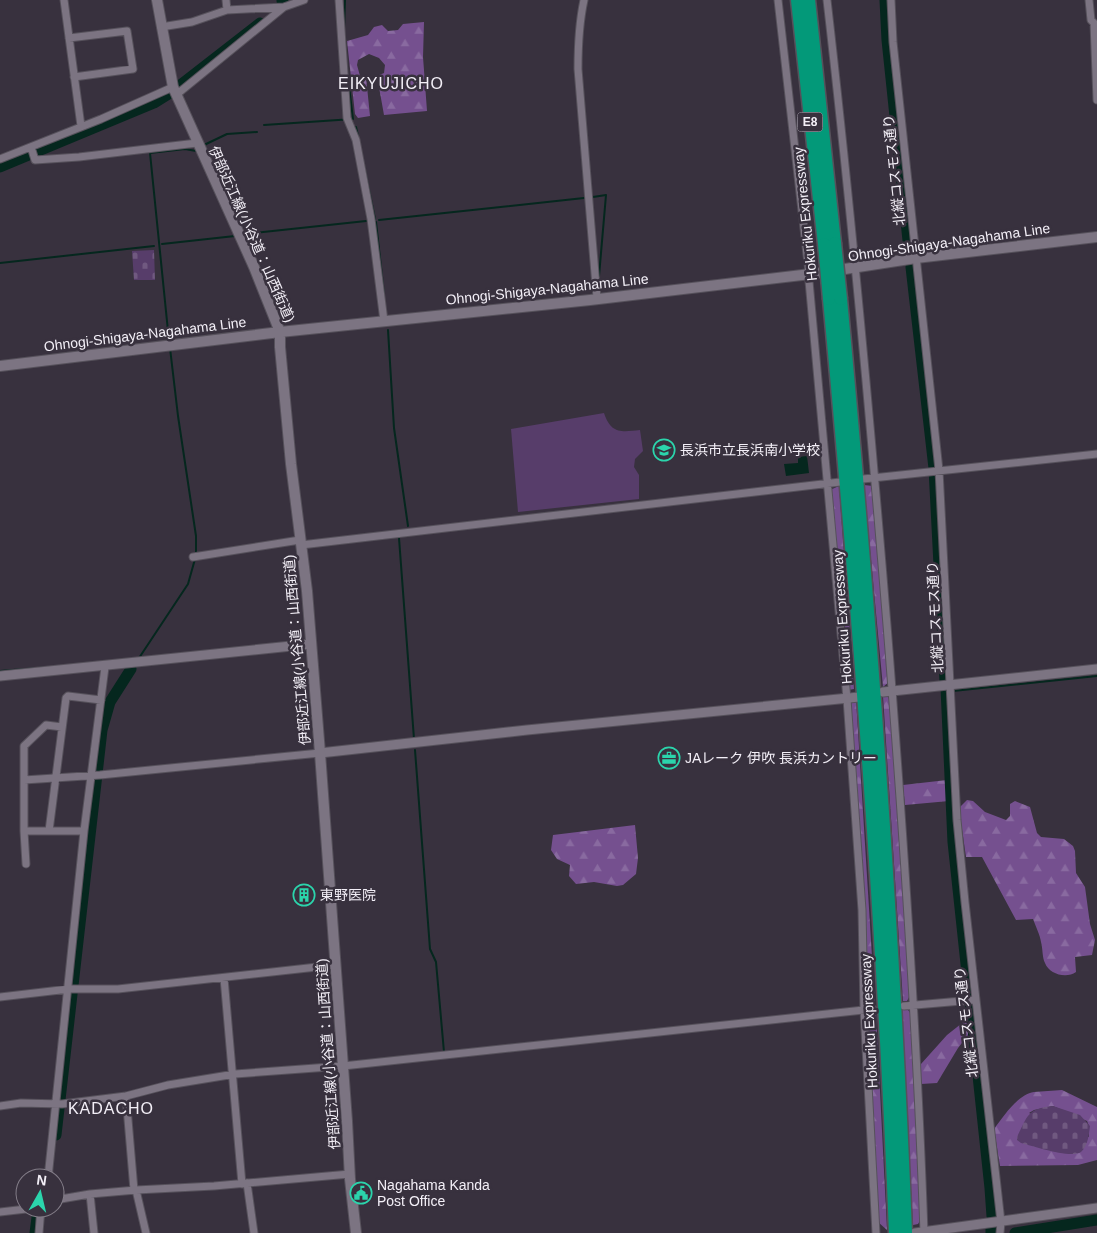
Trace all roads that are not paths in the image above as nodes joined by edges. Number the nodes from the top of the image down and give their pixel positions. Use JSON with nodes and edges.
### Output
{"nodes":[{"id":1,"x":64,"y":0,"type":"edge"},
{"id":2,"x":157,"y":0,"type":"edge"},
{"id":3,"x":226,"y":0,"type":"edge"},
{"id":4,"x":304,"y":0,"type":"edge"},
{"id":5,"x":339,"y":0,"type":"edge"},
{"id":6,"x":584,"y":0,"type":"edge"},
{"id":7,"x":778,"y":0,"type":"edge"},
{"id":8,"x":797,"y":0,"type":"edge"},
{"id":9,"x":809,"y":0,"type":"edge"},
{"id":10,"x":827,"y":0,"type":"edge"},
{"id":11,"x":891,"y":0,"type":"edge"},
{"id":12,"x":1089,"y":0,"type":"edge"},
{"id":13,"x":284,"y":7,"type":"junction"},
{"id":14,"x":227,"y":10,"type":"junction"},
{"id":15,"x":1094,"y":20,"type":"edge"},
{"id":16,"x":162,"y":27,"type":"junction"},
{"id":17,"x":69,"y":38,"type":"junction"},
{"id":18,"x":74,"y":77,"type":"junction"},
{"id":19,"x":1096,"y":79,"type":"edge"},
{"id":20,"x":174,"y":92,"type":"junction"},
{"id":21,"x":1097,"y":100,"type":"edge"},
{"id":22,"x":80,"y":126,"type":"junction"},
{"id":23,"x":30,"y":147,"type":"junction"},
{"id":24,"x":199,"y":147,"type":"junction"},
{"id":25,"x":0,"y":159,"type":"edge"},
{"id":26,"x":1097,"y":237,"type":"edge"},
{"id":27,"x":829,"y":244,"type":"junction"},
{"id":28,"x":916,"y":258,"type":"junction"},
{"id":29,"x":855,"y":268,"type":"junction"},
{"id":30,"x":809,"y":274,"type":"junction"},
{"id":31,"x":596,"y":298,"type":"junction"},
{"id":32,"x":835,"y":299,"type":"junction"},
{"id":33,"x":384,"y":321,"type":"junction"},
{"id":34,"x":280,"y":332,"type":"junction"},
{"id":35,"x":0,"y":366,"type":"edge"},
{"id":36,"x":1097,"y":454,"type":"edge"},
{"id":37,"x":936,"y":470,"type":"junction"},
{"id":38,"x":875,"y":478,"type":"junction"},
{"id":39,"x":863,"y":479,"type":"dead end"},
{"id":40,"x":840,"y":482,"type":"dead end"},
{"id":41,"x":828,"y":483,"type":"junction"},
{"id":42,"x":301,"y":543,"type":"junction"},
{"id":43,"x":196,"y":556,"type":"dead end"},
{"id":44,"x":311,"y":644,"type":"junction"},
{"id":45,"x":105,"y":667,"type":"junction"},
{"id":46,"x":1097,"y":669,"type":"edge"},
{"id":47,"x":0,"y":676,"type":"edge"},
{"id":48,"x":952,"y":685,"type":"junction"},
{"id":49,"x":888,"y":691,"type":"junction"},
{"id":50,"x":859,"y":697,"type":"dead end"},
{"id":51,"x":847,"y":699,"type":"junction"},
{"id":52,"x":100,"y":700,"type":"junction"},
{"id":53,"x":62,"y":727,"type":"junction"},
{"id":54,"x":320,"y":753,"type":"junction"},
{"id":55,"x":95,"y":775,"type":"junction"},
{"id":56,"x":56,"y":778,"type":"junction"},
{"id":57,"x":24,"y":780,"type":"junction"},
{"id":58,"x":49,"y":830,"type":"junction"},
{"id":59,"x":24,"y":831,"type":"junction"},
{"id":60,"x":84,"y":831,"type":"junction"},
{"id":61,"x":26,"y":864,"type":"dead end"},
{"id":62,"x":335,"y":965,"type":"junction"},
{"id":63,"x":224,"y":978,"type":"junction"},
{"id":64,"x":71,"y":989,"type":"junction"},
{"id":65,"x":0,"y":996,"type":"edge"},
{"id":66,"x":971,"y":1000,"type":"dead end"},
{"id":67,"x":904,"y":1006,"type":"dead end"},
{"id":68,"x":913,"y":1006,"type":"junction"},
{"id":69,"x":872,"y":1009,"type":"dead end"},
{"id":70,"x":864,"y":1010,"type":"junction"},
{"id":71,"x":343,"y":1066,"type":"junction"},
{"id":72,"x":232,"y":1076,"type":"junction"},
{"id":73,"x":126,"y":1096,"type":"junction"},
{"id":74,"x":58,"y":1104,"type":"junction"},
{"id":75,"x":0,"y":1106,"type":"edge"},
{"id":76,"x":49,"y":1168,"type":"edge"},
{"id":77,"x":350,"y":1177,"type":"junction"},
{"id":78,"x":244,"y":1183,"type":"junction"},
{"id":79,"x":135,"y":1190,"type":"junction"},
{"id":80,"x":90,"y":1194,"type":"junction"},
{"id":81,"x":65,"y":1198,"type":"edge"},
{"id":82,"x":1097,"y":1208,"type":"edge"},
{"id":83,"x":15,"y":1210,"type":"edge"},
{"id":84,"x":0,"y":1212,"type":"edge"},
{"id":85,"x":40,"y":1218,"type":"edge"},
{"id":86,"x":1001,"y":1227,"type":"edge"},
{"id":87,"x":921,"y":1232,"type":"edge"},
{"id":88,"x":39,"y":1233,"type":"edge"},
{"id":89,"x":94,"y":1233,"type":"edge"},
{"id":90,"x":146,"y":1233,"type":"edge"},
{"id":91,"x":254,"y":1233,"type":"edge"},
{"id":92,"x":356,"y":1233,"type":"edge"},
{"id":93,"x":876,"y":1233,"type":"edge"},
{"id":94,"x":895,"y":1233,"type":"edge"},
{"id":95,"x":906,"y":1233,"type":"edge"}],
"edges":[{"from":1,"to":17,"type":"street"},
{"from":2,"to":16,"type":"main road","name":"伊部近江線(小谷道：山西街道)"},
{"from":3,"to":14,"type":"street"},
{"from":4,"to":13,"type":"street"},
{"from":5,"to":33,"type":"street"},
{"from":6,"to":31,"type":"street"},
{"from":7,"to":30,"type":"street"},
{"from":8,"to":27,"type":"highway","name":"Hokuriku Expressway","number":"E8"},
{"from":9,"to":27,"type":"highway","name":"Hokuriku Expressway","number":"E8"},
{"from":10,"to":29,"type":"street"},
{"from":11,"to":28,"type":"street","name":"北縦コスモス通り"},
{"from":12,"to":15,"type":"street"},
{"from":13,"to":14,"type":"street"},
{"from":13,"to":20,"type":"street"},
{"from":14,"to":16,"type":"street"},
{"from":15,"to":19,"type":"street"},
{"from":16,"to":20,"type":"main road","name":"伊部近江線(小谷道：山西街道)"},
{"from":17,"to":18,"type":"street"},
{"from":17,"to":18,"type":"street"},
{"from":18,"to":22,"type":"street"},
{"from":19,"to":21,"type":"street"},
{"from":20,"to":22,"type":"street"},
{"from":20,"to":24,"type":"main road","name":"伊部近江線(小谷道：山西街道)"},
{"from":22,"to":23,"type":"street"},
{"from":23,"to":24,"type":"street"},
{"from":23,"to":25,"type":"street"},
{"from":24,"to":34,"type":"main road","name":"伊部近江線(小谷道：山西街道)"},
{"from":26,"to":28,"type":"main road","name":"Ohnogi-Shigaya-Nagahama Line"},
{"from":27,"to":32,"type":"highway","name":"Hokuriku Expressway","number":"E8","bridge":true},
{"from":28,"to":29,"type":"main road","name":"Ohnogi-Shigaya-Nagahama Line"},
{"from":28,"to":37,"type":"street","name":"北縦コスモス通り"},
{"from":29,"to":30,"type":"main road","name":"Ohnogi-Shigaya-Nagahama Line"},
{"from":29,"to":38,"type":"street"},
{"from":30,"to":31,"type":"main road","name":"Ohnogi-Shigaya-Nagahama Line"},
{"from":30,"to":41,"type":"street"},
{"from":31,"to":33,"type":"main road","name":"Ohnogi-Shigaya-Nagahama Line"},
{"from":32,"to":94,"type":"highway","name":"Hokuriku Expressway","number":"E8"},
{"from":32,"to":95,"type":"highway","name":"Hokuriku Expressway","number":"E8"},
{"from":33,"to":34,"type":"main road","name":"Ohnogi-Shigaya-Nagahama Line"},
{"from":34,"to":35,"type":"main road","name":"Ohnogi-Shigaya-Nagahama Line"},
{"from":34,"to":42,"type":"main road","name":"伊部近江線(小谷道：山西街道)"},
{"from":36,"to":37,"type":"street"},
{"from":37,"to":38,"type":"street"},
{"from":37,"to":48,"type":"street","name":"北縦コスモス通り"},
{"from":38,"to":39,"type":"street"},
{"from":38,"to":49,"type":"street"},
{"from":40,"to":41,"type":"street"},
{"from":41,"to":42,"type":"street"},
{"from":41,"to":51,"type":"street"},
{"from":42,"to":43,"type":"street"},
{"from":42,"to":44,"type":"main road","name":"伊部近江線(小谷道：山西街道)"},
{"from":44,"to":45,"type":"street"},
{"from":44,"to":54,"type":"main road","name":"伊部近江線(小谷道：山西街道)"},
{"from":45,"to":47,"type":"street"},
{"from":45,"to":52,"type":"street"},
{"from":46,"to":48,"type":"street"},
{"from":48,"to":49,"type":"street"},
{"from":48,"to":86,"type":"street","name":"北縦コスモス通り"},
{"from":49,"to":68,"type":"street"},
{"from":50,"to":51,"type":"street"},
{"from":51,"to":54,"type":"street"},
{"from":51,"to":70,"type":"street"},
{"from":52,"to":53,"type":"street"},
{"from":52,"to":55,"type":"street"},
{"from":53,"to":56,"type":"street"},
{"from":53,"to":57,"type":"street"},
{"from":54,"to":55,"type":"street"},
{"from":54,"to":62,"type":"main road","name":"伊部近江線(小谷道：山西街道)"},
{"from":55,"to":56,"type":"street"},
{"from":55,"to":60,"type":"street"},
{"from":56,"to":57,"type":"street"},
{"from":56,"to":58,"type":"street"},
{"from":57,"to":59,"type":"street"},
{"from":58,"to":59,"type":"street"},
{"from":58,"to":60,"type":"street"},
{"from":59,"to":61,"type":"street"},
{"from":60,"to":64,"type":"street"},
{"from":62,"to":63,"type":"street"},
{"from":62,"to":71,"type":"main road","name":"伊部近江線(小谷道：山西街道)"},
{"from":63,"to":64,"type":"street"},
{"from":63,"to":72,"type":"street"},
{"from":64,"to":65,"type":"street"},
{"from":64,"to":74,"type":"street"},
{"from":66,"to":68,"type":"street"},
{"from":67,"to":68,"type":"street"},
{"from":68,"to":87,"type":"street"},
{"from":69,"to":70,"type":"street"},
{"from":70,"to":71,"type":"street"},
{"from":70,"to":93,"type":"street"},
{"from":71,"to":72,"type":"street"},
{"from":71,"to":77,"type":"main road","name":"伊部近江線(小谷道：山西街道)"},
{"from":72,"to":73,"type":"street"},
{"from":72,"to":78,"type":"street"},
{"from":73,"to":74,"type":"street"},
{"from":73,"to":79,"type":"street"},
{"from":74,"to":75,"type":"street"},
{"from":74,"to":76,"type":"street"},
{"from":77,"to":78,"type":"street"},
{"from":77,"to":92,"type":"main road","name":"伊部近江線(小谷道：山西街道)"},
{"from":78,"to":79,"type":"street"},
{"from":78,"to":91,"type":"street"},
{"from":79,"to":80,"type":"street"},
{"from":79,"to":90,"type":"street"},
{"from":80,"to":81,"type":"street"},
{"from":80,"to":89,"type":"street"},
{"from":82,"to":86,"type":"street"},
{"from":83,"to":84,"type":"street"},
{"from":85,"to":88,"type":"street"},
{"from":86,"to":87,"type":"street"}]}
